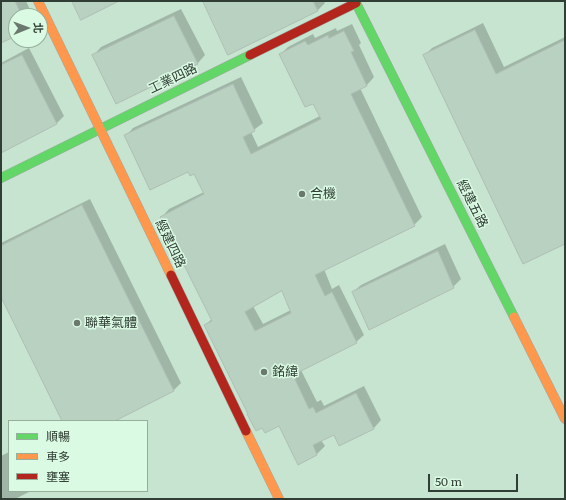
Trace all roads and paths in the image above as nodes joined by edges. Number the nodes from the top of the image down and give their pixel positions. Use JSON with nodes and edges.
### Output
{"nodes":[{"id":1,"x":38,"y":1,"type":"edge"},
{"id":2,"x":356,"y":2,"type":"edge"},
{"id":3,"x":100,"y":129,"type":"junction"},
{"id":4,"x":1,"y":178,"type":"edge"},
{"id":5,"x":565,"y":419,"type":"edge"},
{"id":6,"x":279,"y":499,"type":"edge"}],
"edges":[{"from":1,"to":3,"type":"street","name":"經建四路"},
{"from":2,"to":3,"type":"street","name":"工業四路"},
{"from":2,"to":5,"type":"street","name":"經建五路"},
{"from":3,"to":4,"type":"street","name":"工業四路"},
{"from":3,"to":6,"type":"street","name":"經建四路"}]}
